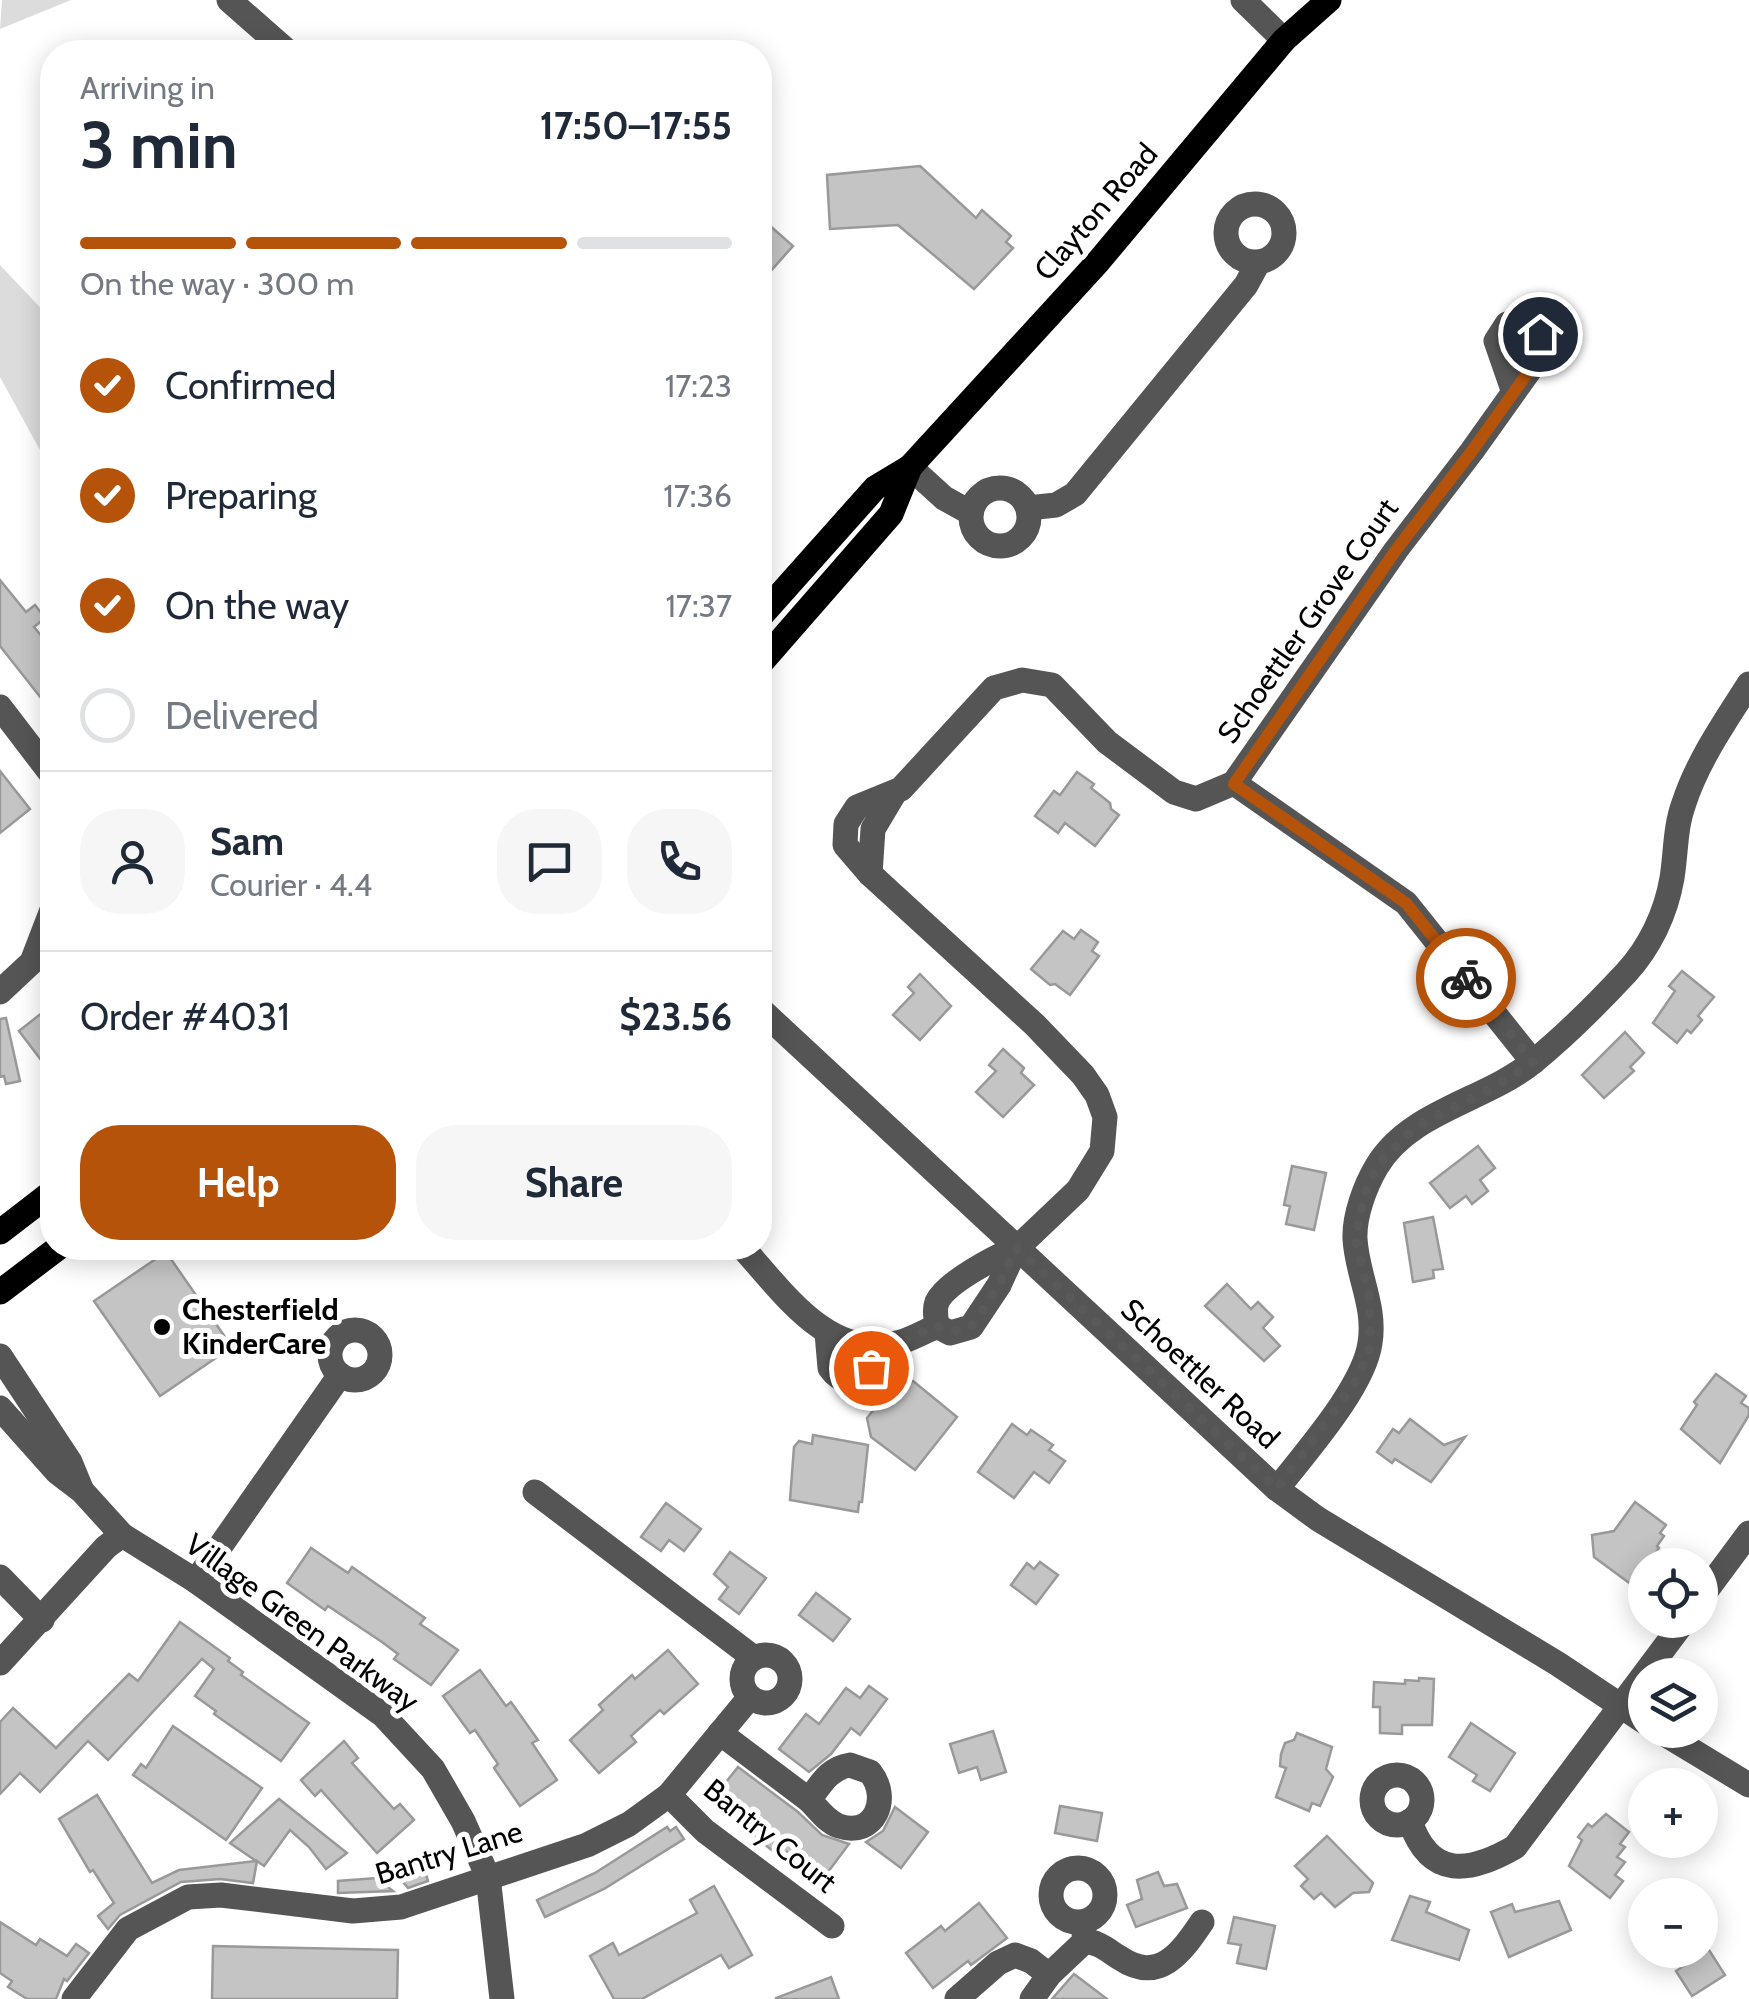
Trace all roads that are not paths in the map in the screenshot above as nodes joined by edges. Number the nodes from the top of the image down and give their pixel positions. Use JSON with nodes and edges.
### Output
{"nodes":[{"id":1,"x":229,"y":0,"type":"edge"},
{"id":2,"x":1243,"y":0,"type":"edge"},
{"id":3,"x":1329,"y":0,"type":"edge"},
{"id":4,"x":274,"y":40,"type":"edge"},
{"id":5,"x":1284,"y":40,"type":"junction"},
{"id":6,"x":1258,"y":262,"type":"dead end"},
{"id":7,"x":1513,"y":390,"type":"dead end"},
{"id":8,"x":910,"y":467,"type":"junction"},
{"id":9,"x":1028,"y":508,"type":"junction"},
{"id":10,"x":971,"y":512,"type":"junction"},
{"id":11,"x":772,"y":604,"type":"edge"},
{"id":12,"x":772,"y":650,"type":"edge"},
{"id":13,"x":1749,"y":684,"type":"edge"},
{"id":14,"x":0,"y":707,"type":"edge"},
{"id":15,"x":40,"y":759,"type":"edge"},
{"id":16,"x":1234,"y":784,"type":"junction"},
{"id":17,"x":40,"y":941,"type":"edge"},
{"id":18,"x":0,"y":992,"type":"edge"},
{"id":19,"x":772,"y":1020,"type":"edge"},
{"id":20,"x":1533,"y":1062,"type":"junction"},
{"id":21,"x":40,"y":1200,"type":"edge"},
{"id":22,"x":40,"y":1201,"type":"edge"},
{"id":23,"x":0,"y":1219,"type":"edge"},
{"id":24,"x":0,"y":1232,"type":"edge"},
{"id":25,"x":1016,"y":1248,"type":"junction"},
{"id":26,"x":42,"y":1260,"type":"edge"},
{"id":27,"x":754,"y":1260,"type":"edge"},
{"id":28,"x":0,"y":1292,"type":"edge"},
{"id":29,"x":937,"y":1326,"type":"junction"},
{"id":30,"x":827,"y":1333,"type":"junction"},
{"id":31,"x":877,"y":1345,"type":"junction"},
{"id":32,"x":0,"y":1356,"type":"edge"},
{"id":33,"x":340,"y":1375,"type":"dead end"},
{"id":34,"x":0,"y":1408,"type":"edge"},
{"id":35,"x":1277,"y":1489,"type":"junction"},
{"id":36,"x":82,"y":1490,"type":"junction"},
{"id":37,"x":535,"y":1492,"type":"dead end"},
{"id":38,"x":1749,"y":1533,"type":"edge"},
{"id":39,"x":122,"y":1535,"type":"junction"},
{"id":40,"x":1718,"y":1575,"type":"edge"},
{"id":41,"x":0,"y":1577,"type":"edge"},
{"id":42,"x":196,"y":1581,"type":"junction"},
{"id":43,"x":42,"y":1620,"type":"junction"},
{"id":44,"x":1672,"y":1638,"type":"edge"},
{"id":45,"x":754,"y":1658,"type":"junction"},
{"id":46,"x":0,"y":1663,"type":"edge"},
{"id":47,"x":750,"y":1696,"type":"junction"},
{"id":48,"x":1620,"y":1707,"type":"junction"},
{"id":49,"x":1628,"y":1712,"type":"edge"},
{"id":50,"x":720,"y":1733,"type":"junction"},
{"id":51,"x":1688,"y":1748,"type":"edge"},
{"id":52,"x":1749,"y":1785,"type":"edge"},
{"id":53,"x":669,"y":1795,"type":"junction"},
{"id":54,"x":809,"y":1800,"type":"dead end"},
{"id":55,"x":1410,"y":1822,"type":"dead end"},
{"id":56,"x":488,"y":1877,"type":"junction"},
{"id":57,"x":1202,"y":1922,"type":"dead end"},
{"id":58,"x":832,"y":1926,"type":"dead end"},
{"id":59,"x":1050,"y":1975,"type":"junction"},
{"id":60,"x":74,"y":1999,"type":"edge"},
{"id":61,"x":502,"y":1999,"type":"edge"},
{"id":62,"x":957,"y":1999,"type":"edge"},
{"id":63,"x":1032,"y":1999,"type":"edge"}],
"edges":[{"from":1,"to":4,"type":"street"},
{"from":2,"to":5,"type":"street"},
{"from":3,"to":5,"type":"main road","name":"Clayton Road"},
{"from":5,"to":8,"type":"main road","name":"Clayton Road"},
{"from":6,"to":9,"type":"street"},
{"from":7,"to":16,"type":"street","name":"Schoettler Grove Court"},
{"from":8,"to":10,"type":"street"},
{"from":8,"to":11,"type":"main road","name":"Clayton Road"},
{"from":8,"to":12,"type":"main road","name":"Clayton Road"},
{"from":9,"to":10,"type":"street"},
{"from":9,"to":10,"type":"street"},
{"from":13,"to":20,"type":"street"},
{"from":14,"to":15,"type":"street"},
{"from":16,"to":20,"type":"street"},
{"from":16,"to":25,"type":"street","name":"Schoettler Grove Court"},
{"from":17,"to":18,"type":"street"},
{"from":19,"to":25,"type":"street","name":"Schoettler Road"},
{"from":20,"to":35,"type":"street"},
{"from":21,"to":23,"type":"main road"},
{"from":22,"to":24,"type":"main road"},
{"from":25,"to":29,"type":"street"},
{"from":25,"to":29,"type":"street"},
{"from":25,"to":35,"type":"street","name":"Schoettler Road"},
{"from":26,"to":28,"type":"main road"},
{"from":27,"to":30,"type":"street"},
{"from":29,"to":31,"type":"street"},
{"from":30,"to":31,"type":"street"},
{"from":30,"to":31,"type":"street"},
{"from":32,"to":36,"type":"street","name":"Village Green Parkway"},
{"from":33,"to":42,"type":"street"},
{"from":34,"to":36,"type":"street","name":"Village Green Parkway"},
{"from":35,"to":48,"type":"street","name":"Schoettler Road"},
{"from":36,"to":39,"type":"street","name":"Village Green Parkway"},
{"from":37,"to":45,"type":"street"},
{"from":38,"to":40,"type":"street"},
{"from":39,"to":42,"type":"street","name":"Village Green Parkway"},
{"from":39,"to":43,"type":"street"},
{"from":41,"to":43,"type":"street"},
{"from":42,"to":56,"type":"street","name":"Village Green Parkway"},
{"from":43,"to":46,"type":"street"},
{"from":44,"to":48,"type":"street"},
{"from":45,"to":47,"type":"street"},
{"from":45,"to":47,"type":"street"},
{"from":47,"to":50,"type":"street","name":"Bantry Lane"},
{"from":48,"to":49,"type":"street","name":"Schoettler Road"},
{"from":48,"to":55,"type":"street"},
{"from":50,"to":53,"type":"street","name":"Bantry Lane"},
{"from":50,"to":54,"type":"street"},
{"from":51,"to":52,"type":"street"},
{"from":53,"to":56,"type":"street","name":"Bantry Lane"},
{"from":53,"to":58,"type":"street","name":"Bantry Court"},
{"from":56,"to":60,"type":"street","name":"Bantry Lane"},
{"from":56,"to":61,"type":"street","name":"Village Green Parkway"},
{"from":57,"to":59,"type":"street"},
{"from":59,"to":62,"type":"street"},
{"from":59,"to":63,"type":"street"}]}
